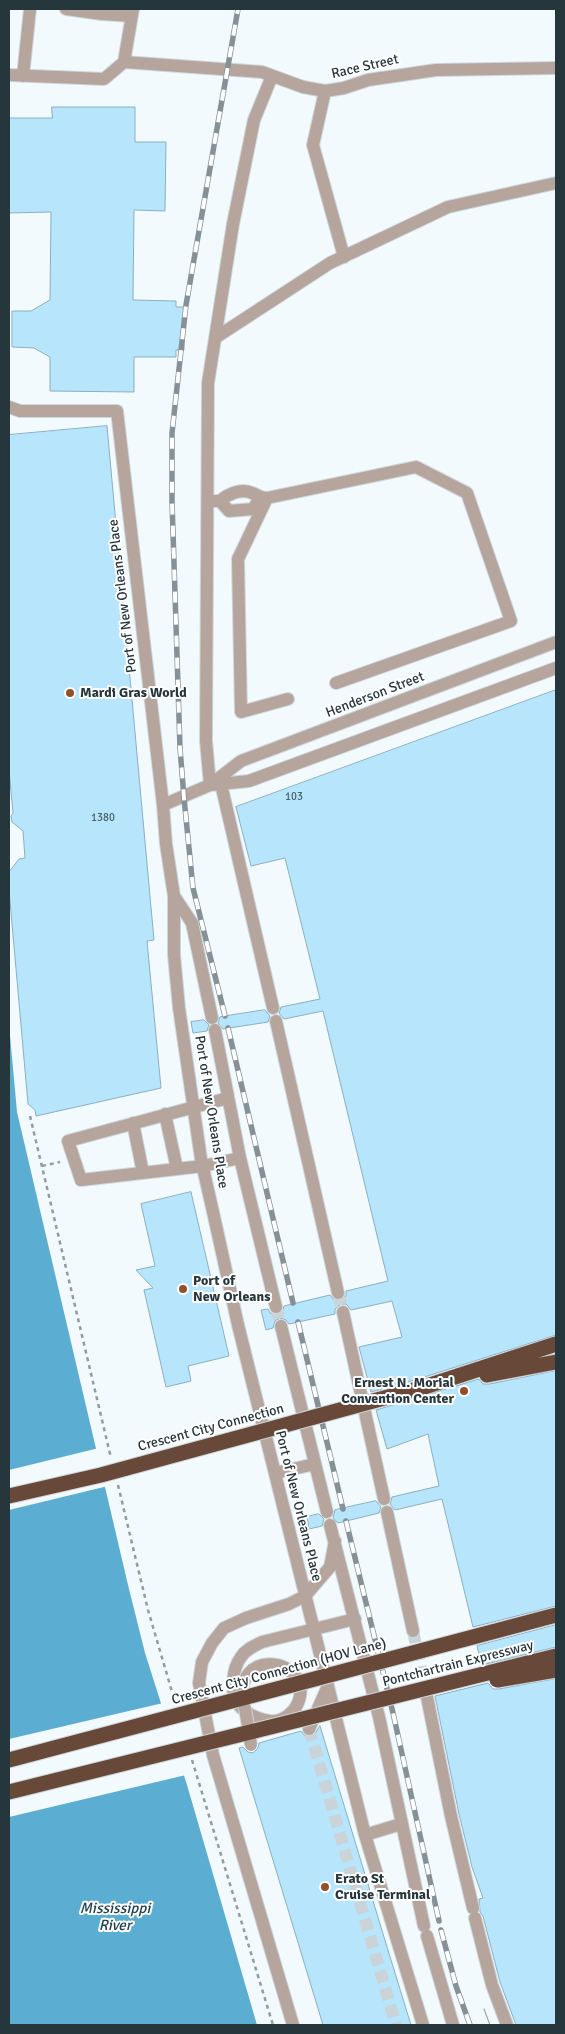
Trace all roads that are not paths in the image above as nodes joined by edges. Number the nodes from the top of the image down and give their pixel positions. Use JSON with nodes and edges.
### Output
{"nodes":[{"id":1,"x":30,"y":9,"type":"edge"},
{"id":2,"x":66,"y":9,"type":"edge"},
{"id":3,"x":102,"y":11,"type":"edge"},
{"id":4,"x":132,"y":12,"type":"edge"},
{"id":5,"x":124,"y":62,"type":"junction"},
{"id":6,"x":556,"y":68,"type":"edge"},
{"id":7,"x":9,"y":75,"type":"edge"},
{"id":8,"x":23,"y":76,"type":"junction"},
{"id":9,"x":272,"y":76,"type":"junction"},
{"id":10,"x":325,"y":91,"type":"junction"},
{"id":11,"x":556,"y":183,"type":"edge"},
{"id":12,"x":344,"y":257,"type":"junction"},
{"id":13,"x":215,"y":338,"type":"junction"},
{"id":14,"x":9,"y":407,"type":"edge"},
{"id":15,"x":264,"y":498,"type":"junction"},
{"id":16,"x":207,"y":500,"type":"junction"},
{"id":17,"x":556,"y":642,"type":"edge"},
{"id":18,"x":556,"y":668,"type":"edge"},
{"id":19,"x":336,"y":683,"type":"dead end"},
{"id":20,"x":288,"y":699,"type":"dead end"},
{"id":21,"x":334,"y":726,"type":"junction"},
{"id":22,"x":343,"y":747,"type":"junction"},
{"id":23,"x":215,"y":785,"type":"junction"},
{"id":24,"x":163,"y":805,"type":"junction"},
{"id":25,"x":174,"y":896,"type":"junction"},
{"id":26,"x":228,"y":1098,"type":"junction"},
{"id":27,"x":193,"y":1107,"type":"junction"},
{"id":28,"x":165,"y":1114,"type":"junction"},
{"id":29,"x":132,"y":1122,"type":"junction"},
{"id":30,"x":240,"y":1158,"type":"junction"},
{"id":31,"x":203,"y":1166,"type":"junction"},
{"id":32,"x":176,"y":1169,"type":"junction"},
{"id":33,"x":143,"y":1173,"type":"junction"},
{"id":34,"x":338,"y":1293,"type":"tunnel mouth"},
{"id":35,"x":276,"y":1307,"type":"tunnel mouth"},
{"id":36,"x":343,"y":1312,"type":"tunnel mouth"},
{"id":37,"x":281,"y":1326,"type":"tunnel mouth"},
{"id":38,"x":556,"y":1344,"type":"edge"},
{"id":39,"x":556,"y":1362,"type":"edge"},
{"id":40,"x":422,"y":1388,"type":"junction"},
{"id":41,"x":315,"y":1464,"type":"junction"},
{"id":42,"x":275,"y":1473,"type":"junction"},
{"id":43,"x":9,"y":1496,"type":"edge"},
{"id":44,"x":335,"y":1541,"type":"junction"},
{"id":45,"x":305,"y":1596,"type":"junction"},
{"id":46,"x":556,"y":1615,"type":"edge"},
{"id":47,"x":355,"y":1620,"type":"junction"},
{"id":48,"x":314,"y":1629,"type":"junction"},
{"id":49,"x":413,"y":1631,"type":"tunnel mouth"},
{"id":50,"x":556,"y":1656,"type":"edge"},
{"id":51,"x":556,"y":1670,"type":"edge"},
{"id":52,"x":328,"y":1686,"type":"junction"},
{"id":53,"x":427,"y":1697,"type":"tunnel mouth"},
{"id":54,"x":368,"y":1702,"type":"junction"},
{"id":55,"x":309,"y":1729,"type":"tunnel mouth"},
{"id":56,"x":251,"y":1745,"type":"dead end"},
{"id":57,"x":9,"y":1760,"type":"edge"},
{"id":58,"x":9,"y":1792,"type":"edge"},
{"id":59,"x":401,"y":1824,"type":"junction"},
{"id":60,"x":365,"y":1836,"type":"junction"},
{"id":61,"x":293,"y":2025,"type":"edge"},
{"id":62,"x":423,"y":2025,"type":"edge"},
{"id":63,"x":454,"y":2025,"type":"edge"},
{"id":64,"x":507,"y":2025,"type":"edge"}],
"edges":[{"from":1,"to":8,"type":"street"},
{"from":2,"to":3,"type":"street"},
{"from":3,"to":4,"type":"street"},
{"from":4,"to":5,"type":"street"},
{"from":5,"to":8,"type":"street"},
{"from":5,"to":9,"type":"street","name":"Race Street"},
{"from":6,"to":10,"type":"street","name":"Race Street"},
{"from":7,"to":8,"type":"street"},
{"from":9,"to":10,"type":"street","name":"Race Street"},
{"from":9,"to":13,"type":"street"},
{"from":10,"to":12,"type":"street"},
{"from":11,"to":12,"type":"street"},
{"from":12,"to":13,"type":"street"},
{"from":13,"to":16,"type":"street"},
{"from":14,"to":24,"type":"street","name":"Port of New Orleans Place"},
{"from":15,"to":16,"type":"street"},
{"from":15,"to":19,"type":"street"},
{"from":15,"to":20,"type":"street"},
{"from":16,"to":23,"type":"street"},
{"from":17,"to":21,"type":"street","name":"Henderson Street"},
{"from":18,"to":22,"type":"street","name":"Henderson Street"},
{"from":21,"to":22,"type":"street"},
{"from":21,"to":23,"type":"street","name":"Henderson Street"},
{"from":22,"to":23,"type":"street","name":"Henderson Street"},
{"from":23,"to":24,"type":"street","name":"Henderson Street"},
{"from":23,"to":34,"type":"street"},
{"from":24,"to":25,"type":"street","name":"Port of New Orleans Place"},
{"from":25,"to":26,"type":"street","name":"Port of New Orleans Place"},
{"from":25,"to":27,"type":"street","name":"Port of New Orleans Place"},
{"from":26,"to":27,"type":"street"},
{"from":26,"to":30,"type":"street","name":"Port of New Orleans Place"},
{"from":27,"to":28,"type":"street"},
{"from":27,"to":31,"type":"street","name":"Port of New Orleans Place"},
{"from":28,"to":29,"type":"street"},
{"from":28,"to":32,"type":"street"},
{"from":29,"to":33,"type":"street"},
{"from":29,"to":33,"type":"street"},
{"from":30,"to":31,"type":"street"},
{"from":30,"to":35,"type":"street","name":"Port of New Orleans Place"},
{"from":31,"to":32,"type":"street"},
{"from":31,"to":42,"type":"street","name":"Port of New Orleans Place"},
{"from":32,"to":33,"type":"street"},
{"from":36,"to":49,"type":"street"},
{"from":37,"to":41,"type":"street","name":"Port of New Orleans Place"},
{"from":38,"to":40,"type":"highway"},
{"from":39,"to":40,"type":"highway"},
{"from":40,"to":43,"type":"highway","name":"Crescent City Connection","bridge":true},
{"from":41,"to":42,"type":"street"},
{"from":41,"to":44,"type":"street","name":"Port of New Orleans Place"},
{"from":42,"to":45,"type":"street","name":"Port of New Orleans Place"},
{"from":44,"to":45,"type":"street"},
{"from":44,"to":47,"type":"street","name":"Port of New Orleans Place"},
{"from":45,"to":48,"type":"street","name":"Port of New Orleans Place"},
{"from":45,"to":61,"type":"street"},
{"from":46,"to":57,"type":"highway","name":"Crescent City Connection (HOV Lane)","bridge":true},
{"from":47,"to":48,"type":"street"},
{"from":47,"to":59,"type":"street","name":"Port of New Orleans Place"},
{"from":48,"to":52,"type":"street","name":"Port of New Orleans Place"},
{"from":48,"to":56,"type":"street","bridge":true},
{"from":50,"to":54,"type":"highway","name":"Pontchartrain Expressway","bridge":true},
{"from":51,"to":54,"type":"highway","bridge":true},
{"from":52,"to":55,"type":"street"},
{"from":52,"to":60,"type":"street","name":"Port of New Orleans Place"},
{"from":53,"to":64,"type":"street"},
{"from":54,"to":58,"type":"highway","bridge":true},
{"from":59,"to":60,"type":"street"},
{"from":59,"to":63,"type":"street","name":"Port of New Orleans Place"},
{"from":60,"to":62,"type":"street","name":"Port of New Orleans Place"}]}
